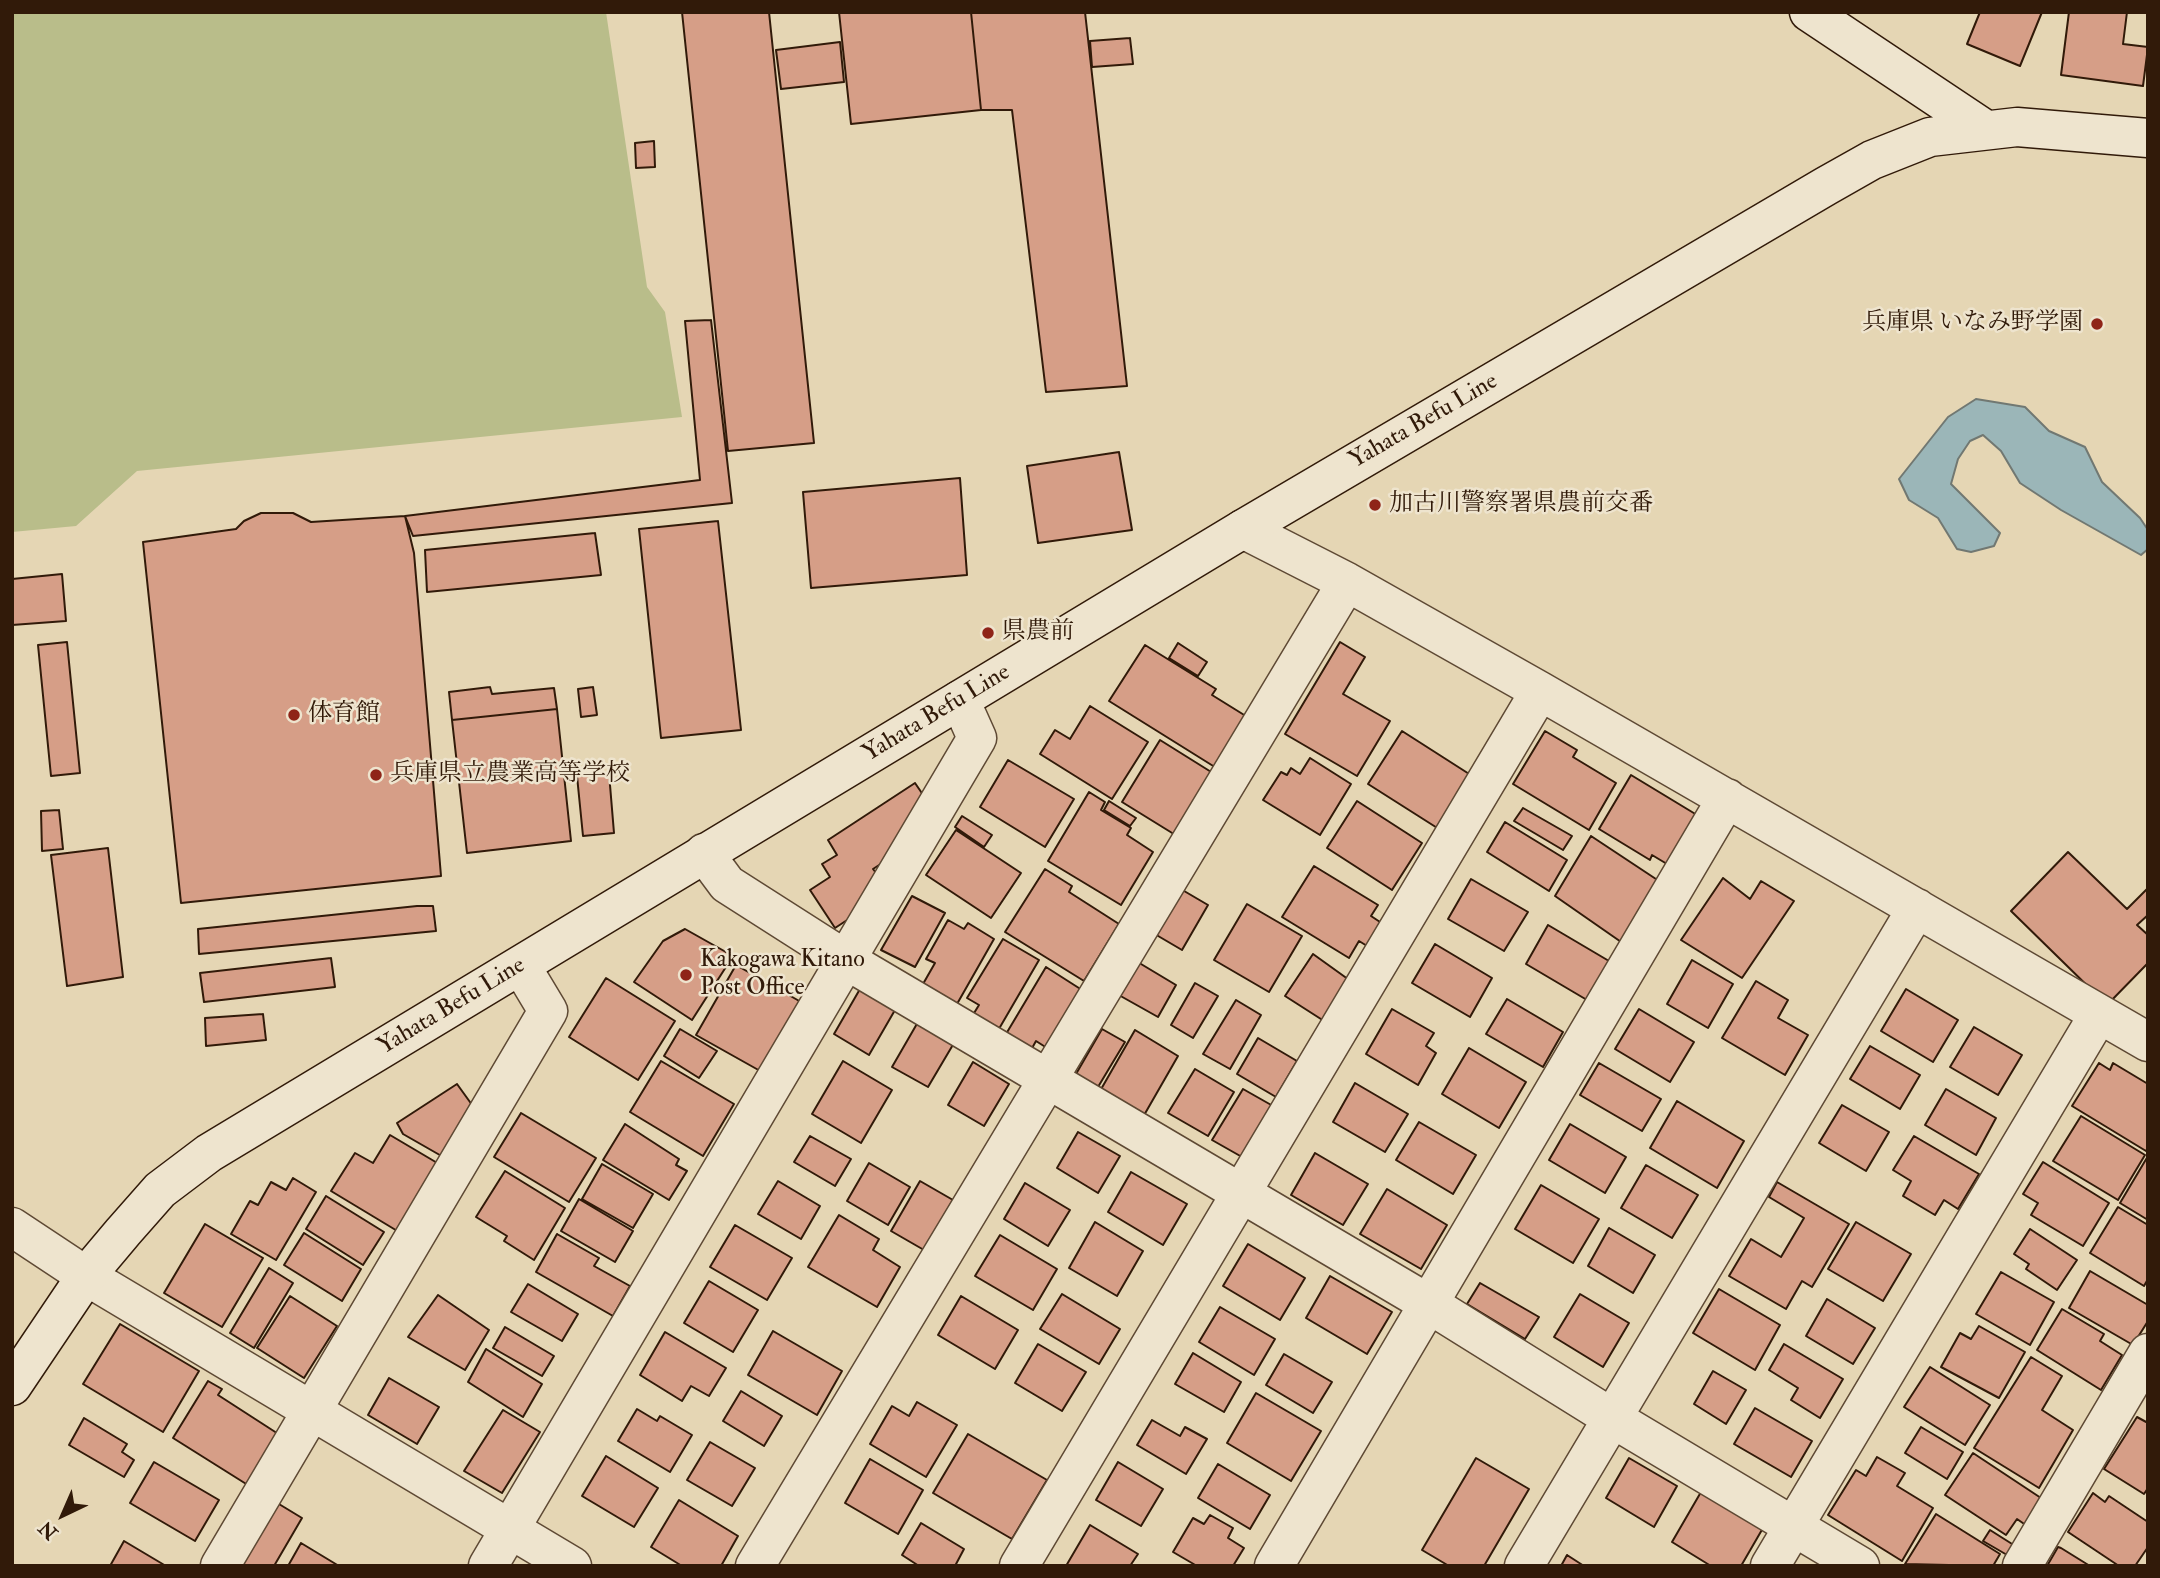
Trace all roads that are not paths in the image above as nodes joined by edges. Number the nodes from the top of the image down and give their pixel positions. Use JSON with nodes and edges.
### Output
{"nodes":[{"id":1,"x":1809,"y":12,"type":"edge"},
{"id":2,"x":1986,"y":131,"type":"junction"},
{"id":3,"x":2148,"y":138,"type":"edge"},
{"id":4,"x":1243,"y":529,"type":"junction"},
{"id":5,"x":1347,"y":582,"type":"junction"},
{"id":6,"x":1540,"y":691,"type":"junction"},
{"id":7,"x":960,"y":700,"type":"junction"},
{"id":8,"x":1727,"y":797,"type":"junction"},
{"id":9,"x":704,"y":853,"type":"junction"},
{"id":10,"x":1917,"y":908,"type":"junction"},
{"id":11,"x":846,"y":960,"type":"junction"},
{"id":12,"x":521,"y":966,"type":"junction"},
{"id":13,"x":2099,"y":1014,"type":"junction"},
{"id":14,"x":2148,"y":1042,"type":"edge"},
{"id":15,"x":1048,"y":1079,"type":"junction"},
{"id":16,"x":1241,"y":1194,"type":"junction"},
{"id":17,"x":12,"y":1227,"type":"edge"},
{"id":18,"x":86,"y":1276,"type":"junction"},
{"id":19,"x":1429,"y":1304,"type":"junction"},
{"id":20,"x":2148,"y":1353,"type":"edge"},
{"id":21,"x":12,"y":1386,"type":"edge"},
{"id":22,"x":312,"y":1411,"type":"junction"},
{"id":23,"x":1612,"y":1418,"type":"junction"},
{"id":24,"x":1794,"y":1527,"type":"junction"},
{"id":25,"x":510,"y":1529,"type":"junction"},
{"id":26,"x":220,"y":1566,"type":"edge"},
{"id":27,"x":488,"y":1566,"type":"edge"},
{"id":28,"x":572,"y":1566,"type":"edge"},
{"id":29,"x":755,"y":1566,"type":"edge"},
{"id":30,"x":1019,"y":1566,"type":"edge"},
{"id":31,"x":1274,"y":1566,"type":"edge"},
{"id":32,"x":1524,"y":1566,"type":"edge"},
{"id":33,"x":1770,"y":1566,"type":"edge"},
{"id":34,"x":1860,"y":1566,"type":"edge"},
{"id":35,"x":2022,"y":1566,"type":"edge"}],
"edges":[{"from":1,"to":2,"type":"street"},
{"from":2,"to":3,"type":"street","name":"Yahata Befu Line"},
{"from":2,"to":4,"type":"street","name":"Yahata Befu Line"},
{"from":4,"to":5,"type":"street"},
{"from":4,"to":7,"type":"street","name":"Yahata Befu Line"},
{"from":5,"to":6,"type":"street"},
{"from":5,"to":15,"type":"street"},
{"from":6,"to":8,"type":"street"},
{"from":6,"to":16,"type":"street"},
{"from":7,"to":9,"type":"street","name":"Yahata Befu Line"},
{"from":7,"to":11,"type":"street"},
{"from":8,"to":10,"type":"street"},
{"from":8,"to":19,"type":"street"},
{"from":9,"to":11,"type":"street"},
{"from":9,"to":12,"type":"street","name":"Yahata Befu Line"},
{"from":10,"to":13,"type":"street"},
{"from":10,"to":23,"type":"street"},
{"from":11,"to":15,"type":"street"},
{"from":11,"to":25,"type":"street"},
{"from":12,"to":18,"type":"street","name":"Yahata Befu Line"},
{"from":12,"to":22,"type":"street"},
{"from":13,"to":14,"type":"street"},
{"from":13,"to":24,"type":"street"},
{"from":15,"to":16,"type":"street"},
{"from":15,"to":29,"type":"street"},
{"from":16,"to":19,"type":"street"},
{"from":16,"to":30,"type":"street"},
{"from":17,"to":18,"type":"street"},
{"from":18,"to":21,"type":"street","name":"Yahata Befu Line"},
{"from":18,"to":22,"type":"street"},
{"from":19,"to":23,"type":"street"},
{"from":19,"to":31,"type":"street"},
{"from":20,"to":35,"type":"street"},
{"from":22,"to":25,"type":"street"},
{"from":22,"to":26,"type":"street"},
{"from":23,"to":24,"type":"street"},
{"from":23,"to":32,"type":"street"},
{"from":24,"to":33,"type":"street"},
{"from":24,"to":34,"type":"street"},
{"from":25,"to":27,"type":"street"},
{"from":25,"to":28,"type":"street"}]}
